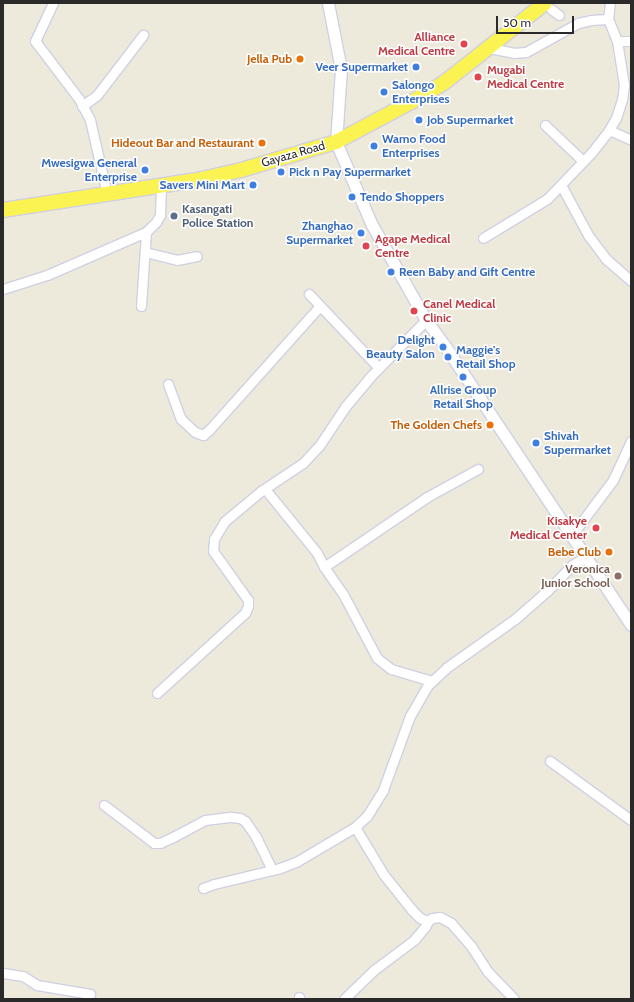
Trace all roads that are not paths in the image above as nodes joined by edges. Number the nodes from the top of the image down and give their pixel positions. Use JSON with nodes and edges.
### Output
{"nodes":[{"id":1,"x":53,"y":3,"type":"edge"},
{"id":2,"x":328,"y":3,"type":"edge"},
{"id":3,"x":610,"y":3,"type":"edge"},
{"id":4,"x":548,"y":6,"type":"edge"},
{"id":5,"x":559,"y":15,"type":"dead end"},
{"id":6,"x":608,"y":19,"type":"junction"},
{"id":7,"x":143,"y":35,"type":"dead end"},
{"id":8,"x":617,"y":41,"type":"junction"},
{"id":9,"x":631,"y":41,"type":"edge"},
{"id":10,"x":489,"y":48,"type":"junction"},
{"id":11,"x":82,"y":106,"type":"junction"},
{"id":12,"x":546,"y":125,"type":"dead end"},
{"id":13,"x":609,"y":130,"type":"junction"},
{"id":14,"x":631,"y":140,"type":"edge"},
{"id":15,"x":336,"y":142,"type":"junction"},
{"id":16,"x":583,"y":161,"type":"junction"},
{"id":17,"x":560,"y":185,"type":"junction"},
{"id":18,"x":161,"y":186,"type":"junction"},
{"id":19,"x":107,"y":194,"type":"junction"},
{"id":20,"x":3,"y":210,"type":"edge"},
{"id":21,"x":146,"y":232,"type":"junction"},
{"id":22,"x":483,"y":238,"type":"dead end"},
{"id":23,"x":145,"y":252,"type":"junction"},
{"id":24,"x":197,"y":256,"type":"dead end"},
{"id":25,"x":631,"y":281,"type":"edge"},
{"id":26,"x":3,"y":289,"type":"edge"},
{"id":27,"x":309,"y":294,"type":"dead end"},
{"id":28,"x":141,"y":306,"type":"dead end"},
{"id":29,"x":320,"y":306,"type":"junction"},
{"id":30,"x":426,"y":320,"type":"junction"},
{"id":31,"x":378,"y":367,"type":"junction"},
{"id":32,"x":168,"y":384,"type":"dead end"},
{"id":33,"x":631,"y":441,"type":"edge"},
{"id":34,"x":478,"y":469,"type":"dead end"},
{"id":35,"x":265,"y":489,"type":"junction"},
{"id":36,"x":571,"y":536,"type":"junction"},
{"id":37,"x":585,"y":557,"type":"junction"},
{"id":38,"x":324,"y":567,"type":"junction"},
{"id":39,"x":631,"y":625,"type":"edge"},
{"id":40,"x":432,"y":681,"type":"junction"},
{"id":41,"x":157,"y":694,"type":"dead end"},
{"id":42,"x":550,"y":761,"type":"dead end"},
{"id":43,"x":104,"y":805,"type":"dead end"},
{"id":44,"x":631,"y":820,"type":"edge"},
{"id":45,"x":356,"y":827,"type":"junction"},
{"id":46,"x":272,"y":870,"type":"junction"},
{"id":47,"x":203,"y":888,"type":"dead end"},
{"id":48,"x":428,"y":921,"type":"junction"},
{"id":49,"x":3,"y":973,"type":"edge"},
{"id":50,"x":90,"y":994,"type":"dead end"},
{"id":51,"x":344,"y":999,"type":"edge"},
{"id":52,"x":514,"y":999,"type":"edge"}],
"edges":[{"from":1,"to":11,"type":"street"},
{"from":2,"to":15,"type":"street"},
{"from":3,"to":6,"type":"street"},
{"from":4,"to":5,"type":"street"},
{"from":4,"to":10,"type":"main road","name":"Gayaza Road"},
{"from":6,"to":8,"type":"street"},
{"from":6,"to":10,"type":"street"},
{"from":7,"to":11,"type":"street"},
{"from":8,"to":9,"type":"street"},
{"from":8,"to":13,"type":"street"},
{"from":10,"to":15,"type":"main road","name":"Gayaza Road"},
{"from":11,"to":19,"type":"street"},
{"from":12,"to":16,"type":"street"},
{"from":13,"to":14,"type":"street"},
{"from":13,"to":16,"type":"street"},
{"from":15,"to":18,"type":"main road","name":"Gayaza Road"},
{"from":15,"to":30,"type":"street"},
{"from":16,"to":17,"type":"street"},
{"from":17,"to":22,"type":"street"},
{"from":17,"to":25,"type":"street"},
{"from":18,"to":19,"type":"main road","name":"Gayaza Road"},
{"from":18,"to":21,"type":"street"},
{"from":19,"to":20,"type":"main road","name":"Gayaza Road"},
{"from":21,"to":23,"type":"street"},
{"from":21,"to":26,"type":"street"},
{"from":23,"to":24,"type":"street"},
{"from":23,"to":28,"type":"street"},
{"from":27,"to":29,"type":"street"},
{"from":29,"to":31,"type":"street"},
{"from":29,"to":32,"type":"street"},
{"from":30,"to":31,"type":"street"},
{"from":30,"to":36,"type":"street"},
{"from":31,"to":35,"type":"street"},
{"from":33,"to":36,"type":"street"},
{"from":34,"to":38,"type":"street"},
{"from":35,"to":38,"type":"street"},
{"from":35,"to":41,"type":"street"},
{"from":36,"to":37,"type":"street"},
{"from":37,"to":39,"type":"street"},
{"from":37,"to":40,"type":"street"},
{"from":38,"to":40,"type":"street"},
{"from":40,"to":45,"type":"street"},
{"from":42,"to":44,"type":"street"},
{"from":43,"to":46,"type":"street"},
{"from":45,"to":46,"type":"street"},
{"from":45,"to":48,"type":"street"},
{"from":46,"to":47,"type":"street"},
{"from":48,"to":51,"type":"street"},
{"from":48,"to":52,"type":"street"},
{"from":49,"to":50,"type":"street"}]}
